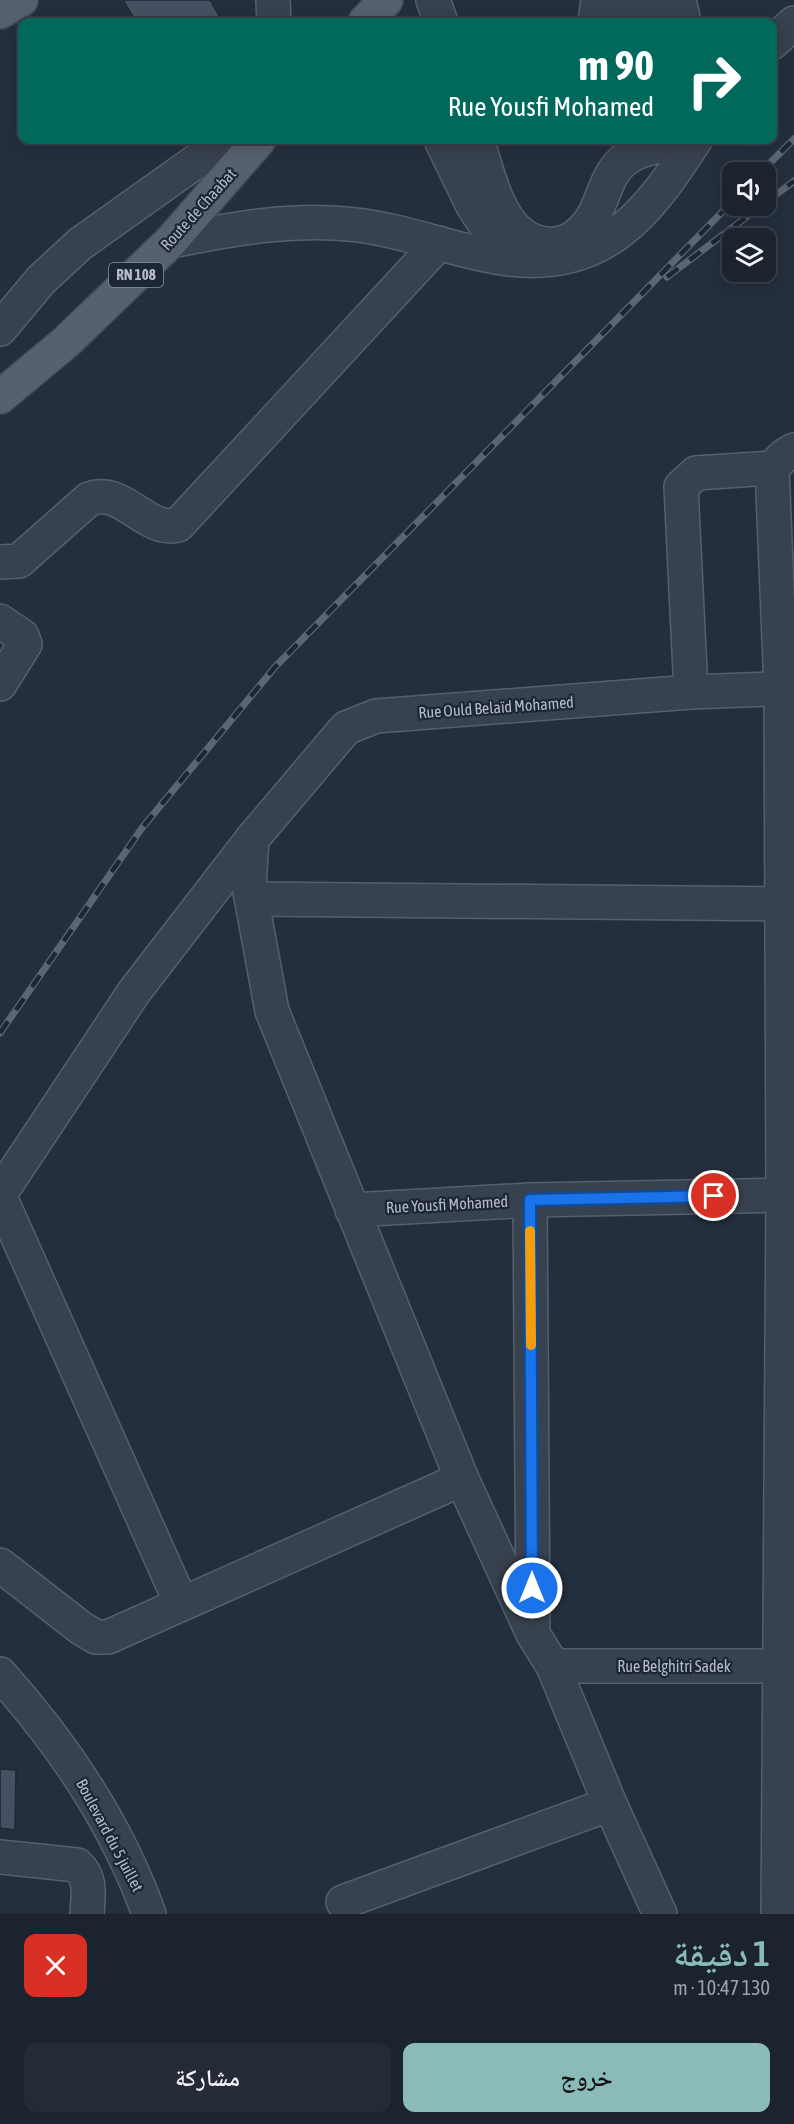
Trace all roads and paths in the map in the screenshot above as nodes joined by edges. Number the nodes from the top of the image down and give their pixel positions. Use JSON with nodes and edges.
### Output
{"nodes":[{"id":1,"x":21,"y":0,"type":"edge"},
{"id":2,"x":273,"y":0,"type":"edge"},
{"id":3,"x":433,"y":0,"type":"edge"},
{"id":4,"x":456,"y":0,"type":"edge"},
{"id":5,"x":598,"y":0,"type":"edge"},
{"id":6,"x":623,"y":0,"type":"edge"},
{"id":7,"x":653,"y":0,"type":"edge"},
{"id":8,"x":679,"y":0,"type":"edge"},
{"id":9,"x":0,"y":12,"type":"edge"},
{"id":10,"x":274,"y":18,"type":"edge"},
{"id":11,"x":440,"y":18,"type":"edge"},
{"id":12,"x":456,"y":18,"type":"edge"},
{"id":13,"x":596,"y":18,"type":"edge"},
{"id":14,"x":628,"y":18,"type":"edge"},
{"id":15,"x":658,"y":18,"type":"edge"},
{"id":16,"x":683,"y":18,"type":"edge"},
{"id":17,"x":794,"y":23,"type":"edge"},
{"id":18,"x":777,"y":39,"type":"edge"},
{"id":19,"x":220,"y":144,"type":"edge"},
{"id":20,"x":257,"y":144,"type":"edge"},
{"id":21,"x":443,"y":144,"type":"edge"},
{"id":22,"x":478,"y":144,"type":"edge"},
{"id":23,"x":606,"y":144,"type":"edge"},
{"id":24,"x":677,"y":144,"type":"edge"},
{"id":25,"x":691,"y":144,"type":"edge"},
{"id":26,"x":609,"y":176,"type":"junction"},
{"id":27,"x":171,"y":242,"type":"junction"},
{"id":28,"x":439,"y":243,"type":"junction"},
{"id":29,"x":507,"y":259,"type":"junction"},
{"id":30,"x":0,"y":329,"type":"edge"},
{"id":31,"x":0,"y":397,"type":"edge"},
{"id":32,"x":783,"y":459,"type":"edge"},
{"id":33,"x":0,"y":562,"type":"edge"},
{"id":34,"x":0,"y":621,"type":"edge"},
{"id":35,"x":0,"y":684,"type":"edge"},
{"id":36,"x":788,"y":688,"type":"edge"},
{"id":37,"x":691,"y":692,"type":"junction"},
{"id":38,"x":252,"y":839,"type":"junction"},
{"id":39,"x":252,"y":900,"type":"junction"},
{"id":40,"x":787,"y":905,"type":"edge"},
{"id":41,"x":0,"y":1195,"type":"edge"},
{"id":42,"x":788,"y":1195,"type":"edge"},
{"id":43,"x":530,"y":1200,"type":"junction"},
{"id":44,"x":352,"y":1210,"type":"junction"},
{"id":45,"x":462,"y":1479,"type":"junction"},
{"id":46,"x":0,"y":1565,"type":"edge"},
{"id":47,"x":181,"y":1602,"type":"junction"},
{"id":48,"x":533,"y":1634,"type":"junction"},
{"id":49,"x":553,"y":1666,"type":"junction"},
{"id":50,"x":787,"y":1666,"type":"edge"},
{"id":51,"x":0,"y":1674,"type":"edge"},
{"id":52,"x":610,"y":1804,"type":"junction"},
{"id":53,"x":0,"y":1857,"type":"edge"},
{"id":54,"x":343,"y":1902,"type":"dead end"},
{"id":55,"x":87,"y":1914,"type":"edge"},
{"id":56,"x":149,"y":1914,"type":"edge"},
{"id":57,"x":660,"y":1914,"type":"edge"},
{"id":58,"x":778,"y":1914,"type":"edge"}],
"edges":[{"from":1,"to":9,"type":"main road"},
{"from":2,"to":10,"type":"street"},
{"from":3,"to":11,"type":"street"},
{"from":4,"to":12,"type":"street"},
{"from":5,"to":13,"type":"street"},
{"from":6,"to":14,"type":"street"},
{"from":7,"to":15,"type":"street"},
{"from":8,"to":16,"type":"street"},
{"from":17,"to":18,"type":"street"},
{"from":19,"to":30,"type":"street"},
{"from":20,"to":27,"type":"main road","name":"Route de Chaabat","number":"RN 108"},
{"from":21,"to":29,"type":"street"},
{"from":22,"to":26,"type":"street"},
{"from":23,"to":26,"type":"street"},
{"from":24,"to":26,"type":"street"},
{"from":25,"to":29,"type":"street"},
{"from":27,"to":28,"type":"street"},
{"from":27,"to":31,"type":"main road","name":"Route de Chaabat","number":"RN 108"},
{"from":28,"to":29,"type":"street"},
{"from":28,"to":33,"type":"street"},
{"from":32,"to":36,"type":"street"},
{"from":32,"to":37,"type":"street"},
{"from":34,"to":35,"type":"street"},
{"from":36,"to":37,"type":"street","name":"Rue Ould Belaïd Mohamed"},
{"from":36,"to":40,"type":"street"},
{"from":37,"to":38,"type":"street","name":"Rue Ould Belaïd Mohamed"},
{"from":38,"to":39,"type":"street"},
{"from":38,"to":41,"type":"street","name":"Rue Ould Belaïd Mohamed"},
{"from":39,"to":40,"type":"street"},
{"from":39,"to":44,"type":"street"},
{"from":40,"to":42,"type":"street"},
{"from":41,"to":47,"type":"street"},
{"from":42,"to":43,"type":"street","name":"Rue Yousfi Mohamed"},
{"from":42,"to":50,"type":"street"},
{"from":43,"to":44,"type":"street","name":"Rue Yousfi Mohamed"},
{"from":43,"to":48,"type":"street"},
{"from":44,"to":45,"type":"street"},
{"from":45,"to":47,"type":"street"},
{"from":45,"to":48,"type":"street"},
{"from":46,"to":47,"type":"street"},
{"from":48,"to":49,"type":"street"},
{"from":49,"to":50,"type":"street","name":"Rue Belghitri Sadek"},
{"from":49,"to":52,"type":"street"},
{"from":50,"to":58,"type":"street"},
{"from":51,"to":56,"type":"street","name":"Boulevard du 5 juillet"},
{"from":52,"to":54,"type":"street"},
{"from":52,"to":57,"type":"street"},
{"from":53,"to":55,"type":"street"}]}
